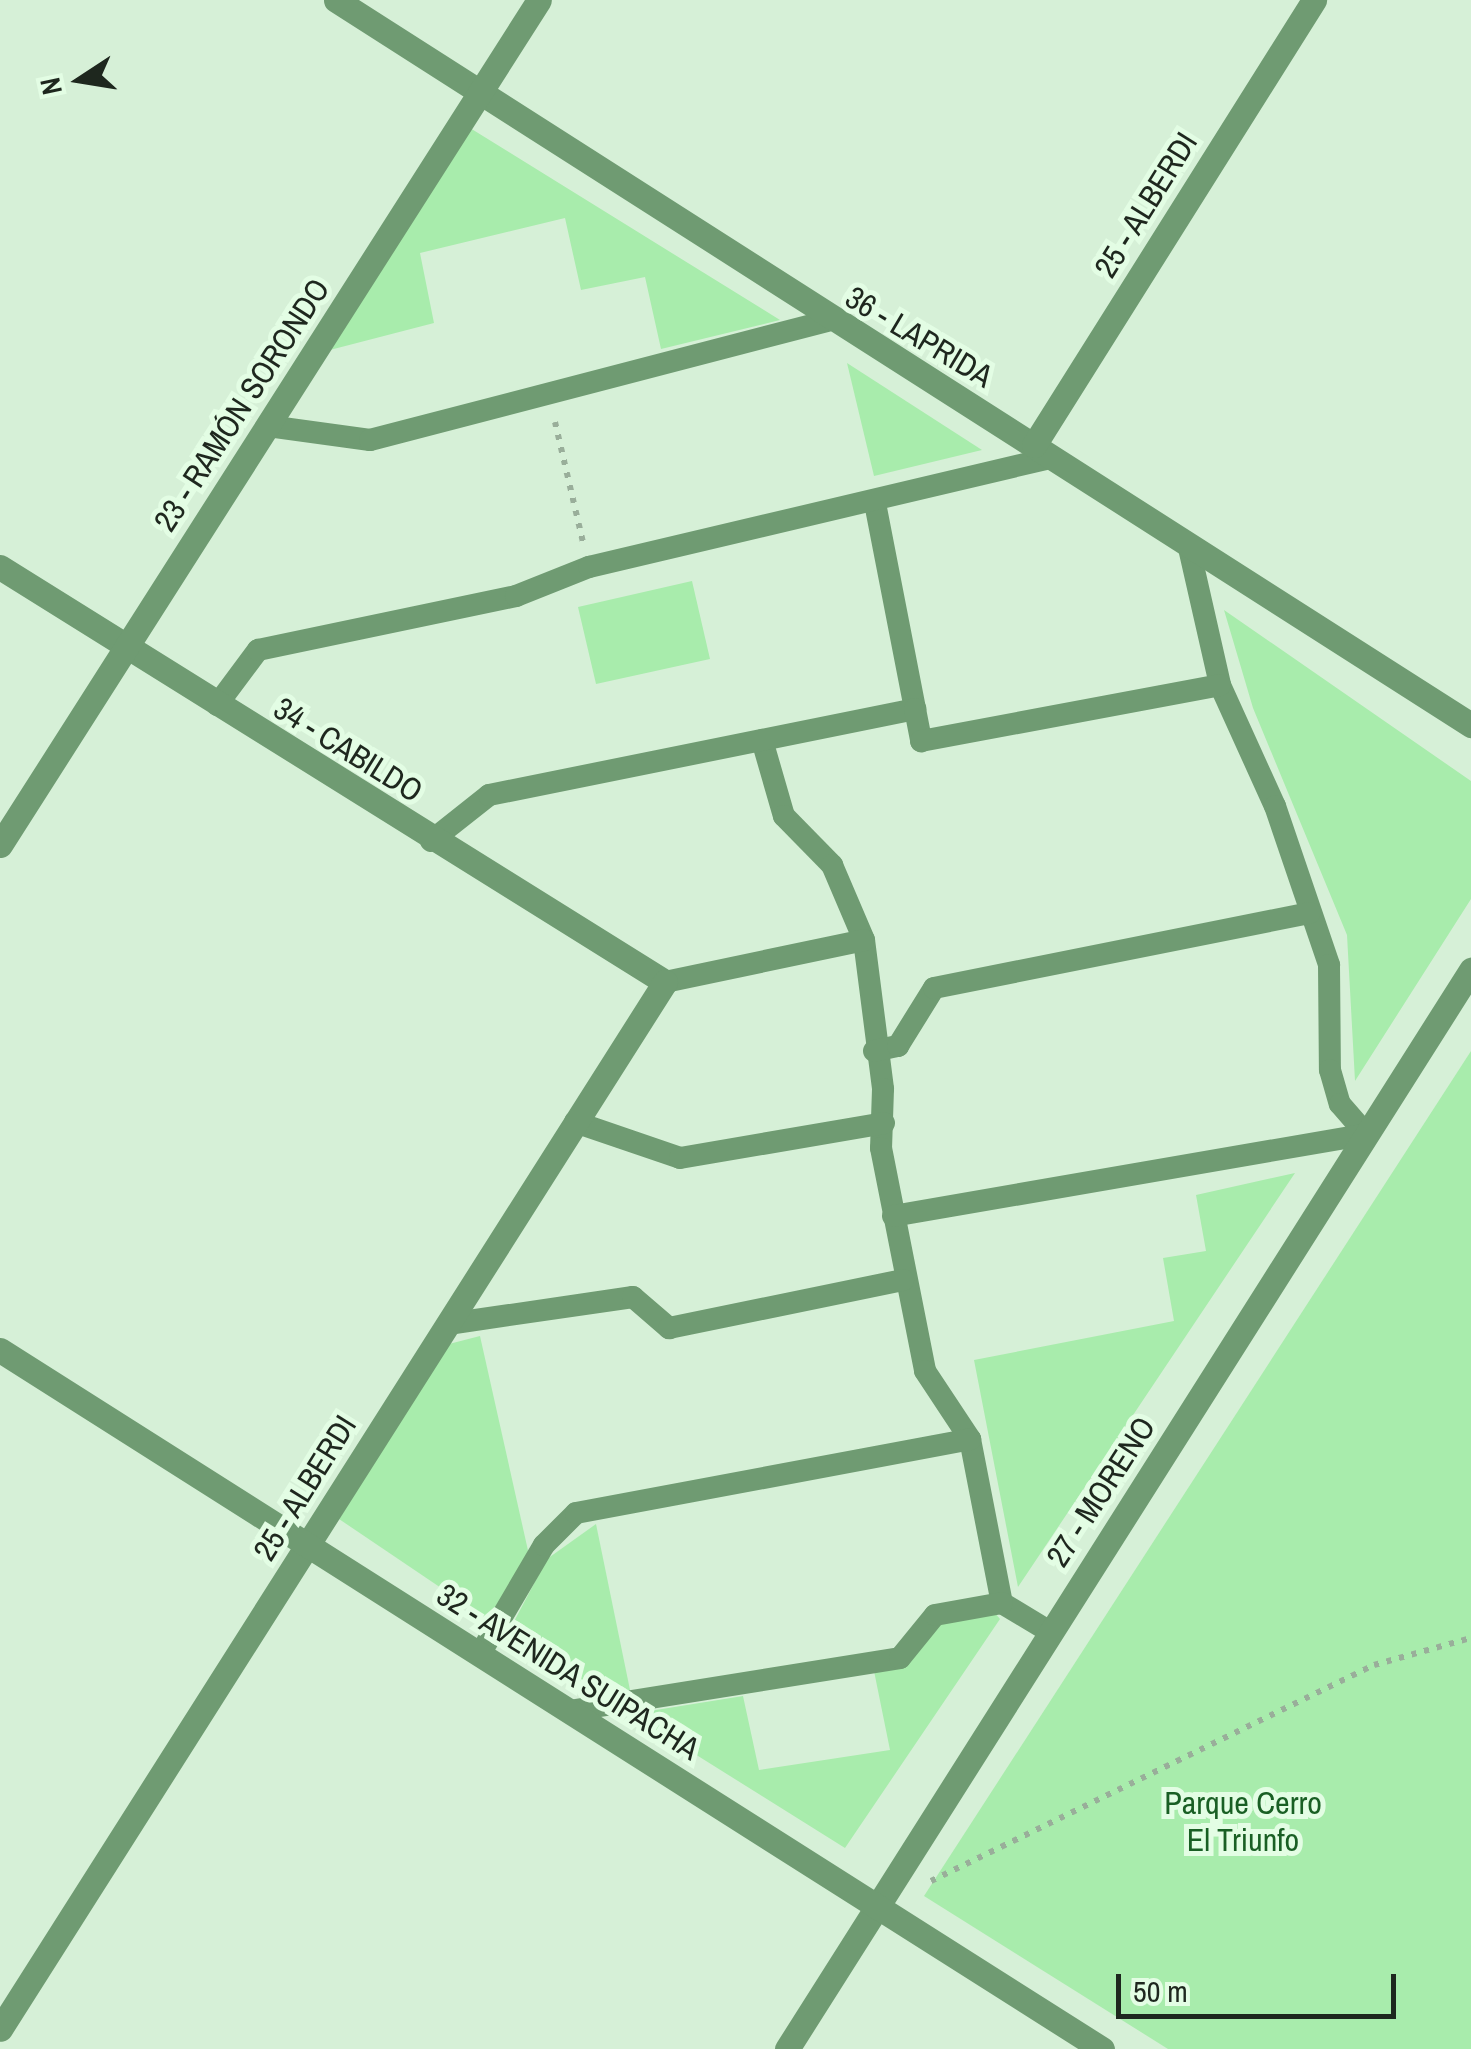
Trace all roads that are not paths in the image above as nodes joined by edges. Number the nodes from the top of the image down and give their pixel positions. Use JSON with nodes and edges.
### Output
{"nodes":[{"id":1,"x":336,"y":0,"type":"edge"},
{"id":2,"x":539,"y":0,"type":"edge"},
{"id":3,"x":1314,"y":0,"type":"edge"},
{"id":4,"x":480,"y":92,"type":"junction"},
{"id":5,"x":828,"y":321,"type":"junction"},
{"id":6,"x":268,"y":426,"type":"junction"},
{"id":7,"x":1042,"y":452,"type":"junction"},
{"id":8,"x":875,"y":503,"type":"junction"},
{"id":9,"x":1189,"y":548,"type":"junction"},
{"id":10,"x":0,"y":566,"type":"edge"},
{"id":11,"x":126,"y":647,"type":"junction"},
{"id":12,"x":1220,"y":685,"type":"junction"},
{"id":13,"x":217,"y":705,"type":"junction"},
{"id":14,"x":915,"y":710,"type":"junction"},
{"id":15,"x":1471,"y":725,"type":"edge"},
{"id":16,"x":762,"y":740,"type":"junction"},
{"id":17,"x":431,"y":841,"type":"junction"},
{"id":18,"x":0,"y":845,"type":"edge"},
{"id":19,"x":1310,"y":913,"type":"junction"},
{"id":20,"x":864,"y":940,"type":"junction"},
{"id":21,"x":1471,"y":970,"type":"edge"},
{"id":22,"x":666,"y":982,"type":"junction"},
{"id":23,"x":874,"y":1051,"type":"junction"},
{"id":24,"x":575,"y":1122,"type":"junction"},
{"id":25,"x":884,"y":1123,"type":"junction"},
{"id":26,"x":1366,"y":1134,"type":"junction"},
{"id":27,"x":893,"y":1216,"type":"junction"},
{"id":28,"x":902,"y":1280,"type":"junction"},
{"id":29,"x":448,"y":1324,"type":"junction"},
{"id":30,"x":0,"y":1350,"type":"edge"},
{"id":31,"x":970,"y":1438,"type":"junction"},
{"id":32,"x":308,"y":1545,"type":"junction"},
{"id":33,"x":1002,"y":1603,"type":"junction"},
{"id":34,"x":1050,"y":1632,"type":"junction"},
{"id":35,"x":480,"y":1654,"type":"junction"},
{"id":36,"x":569,"y":1711,"type":"junction"},
{"id":37,"x":878,"y":1906,"type":"junction"},
{"id":38,"x":0,"y":2030,"type":"edge"},
{"id":39,"x":788,"y":2049,"type":"edge"},
{"id":40,"x":1102,"y":2049,"type":"edge"}],
"edges":[{"from":1,"to":4,"type":"street","name":"36 - LAPRIDA"},
{"from":2,"to":4,"type":"street","name":"23 - RAMÓN SORONDO"},
{"from":3,"to":7,"type":"street","name":"25 - ALBERDI"},
{"from":4,"to":5,"type":"street","name":"36 - LAPRIDA"},
{"from":4,"to":6,"type":"street","name":"23 - RAMÓN SORONDO"},
{"from":5,"to":6,"type":"lane"},
{"from":5,"to":7,"type":"street","name":"36 - LAPRIDA"},
{"from":6,"to":11,"type":"street","name":"23 - RAMÓN SORONDO"},
{"from":7,"to":8,"type":"lane"},
{"from":7,"to":9,"type":"street","name":"36 - LAPRIDA"},
{"from":8,"to":13,"type":"lane"},
{"from":8,"to":14,"type":"lane"},
{"from":9,"to":12,"type":"lane"},
{"from":9,"to":15,"type":"street","name":"36 - LAPRIDA"},
{"from":10,"to":11,"type":"street","name":"34 - CABILDO"},
{"from":11,"to":13,"type":"street","name":"34 - CABILDO"},
{"from":11,"to":18,"type":"street","name":"23 - RAMÓN SORONDO"},
{"from":12,"to":14,"type":"lane"},
{"from":12,"to":19,"type":"lane"},
{"from":13,"to":17,"type":"street","name":"34 - CABILDO"},
{"from":14,"to":16,"type":"lane"},
{"from":16,"to":17,"type":"lane"},
{"from":16,"to":20,"type":"lane"},
{"from":17,"to":22,"type":"street","name":"34 - CABILDO"},
{"from":19,"to":23,"type":"lane"},
{"from":19,"to":26,"type":"lane"},
{"from":20,"to":22,"type":"lane"},
{"from":20,"to":23,"type":"lane"},
{"from":21,"to":26,"type":"street","name":"27 - MORENO"},
{"from":22,"to":24,"type":"street","name":"25 - ALBERDI"},
{"from":23,"to":25,"type":"lane"},
{"from":24,"to":25,"type":"lane"},
{"from":24,"to":29,"type":"street","name":"25 - ALBERDI"},
{"from":25,"to":27,"type":"lane"},
{"from":26,"to":27,"type":"lane"},
{"from":26,"to":34,"type":"street","name":"27 - MORENO"},
{"from":27,"to":28,"type":"lane"},
{"from":28,"to":29,"type":"lane"},
{"from":28,"to":31,"type":"lane"},
{"from":29,"to":32,"type":"street","name":"25 - ALBERDI"},
{"from":30,"to":32,"type":"street","name":"32 - AVENIDA SUIPACHA"},
{"from":31,"to":33,"type":"lane"},
{"from":31,"to":35,"type":"lane"},
{"from":32,"to":35,"type":"street","name":"32 - AVENIDA SUIPACHA"},
{"from":32,"to":38,"type":"street","name":"25 - ALBERDI"},
{"from":33,"to":34,"type":"lane"},
{"from":33,"to":36,"type":"lane"},
{"from":34,"to":37,"type":"street","name":"27 - MORENO"},
{"from":35,"to":36,"type":"street","name":"32 - AVENIDA SUIPACHA"},
{"from":36,"to":37,"type":"street","name":"32 - AVENIDA SUIPACHA"},
{"from":37,"to":39,"type":"street","name":"27 - MORENO"},
{"from":37,"to":40,"type":"street","name":"32 - AVENIDA SUIPACHA"}]}
